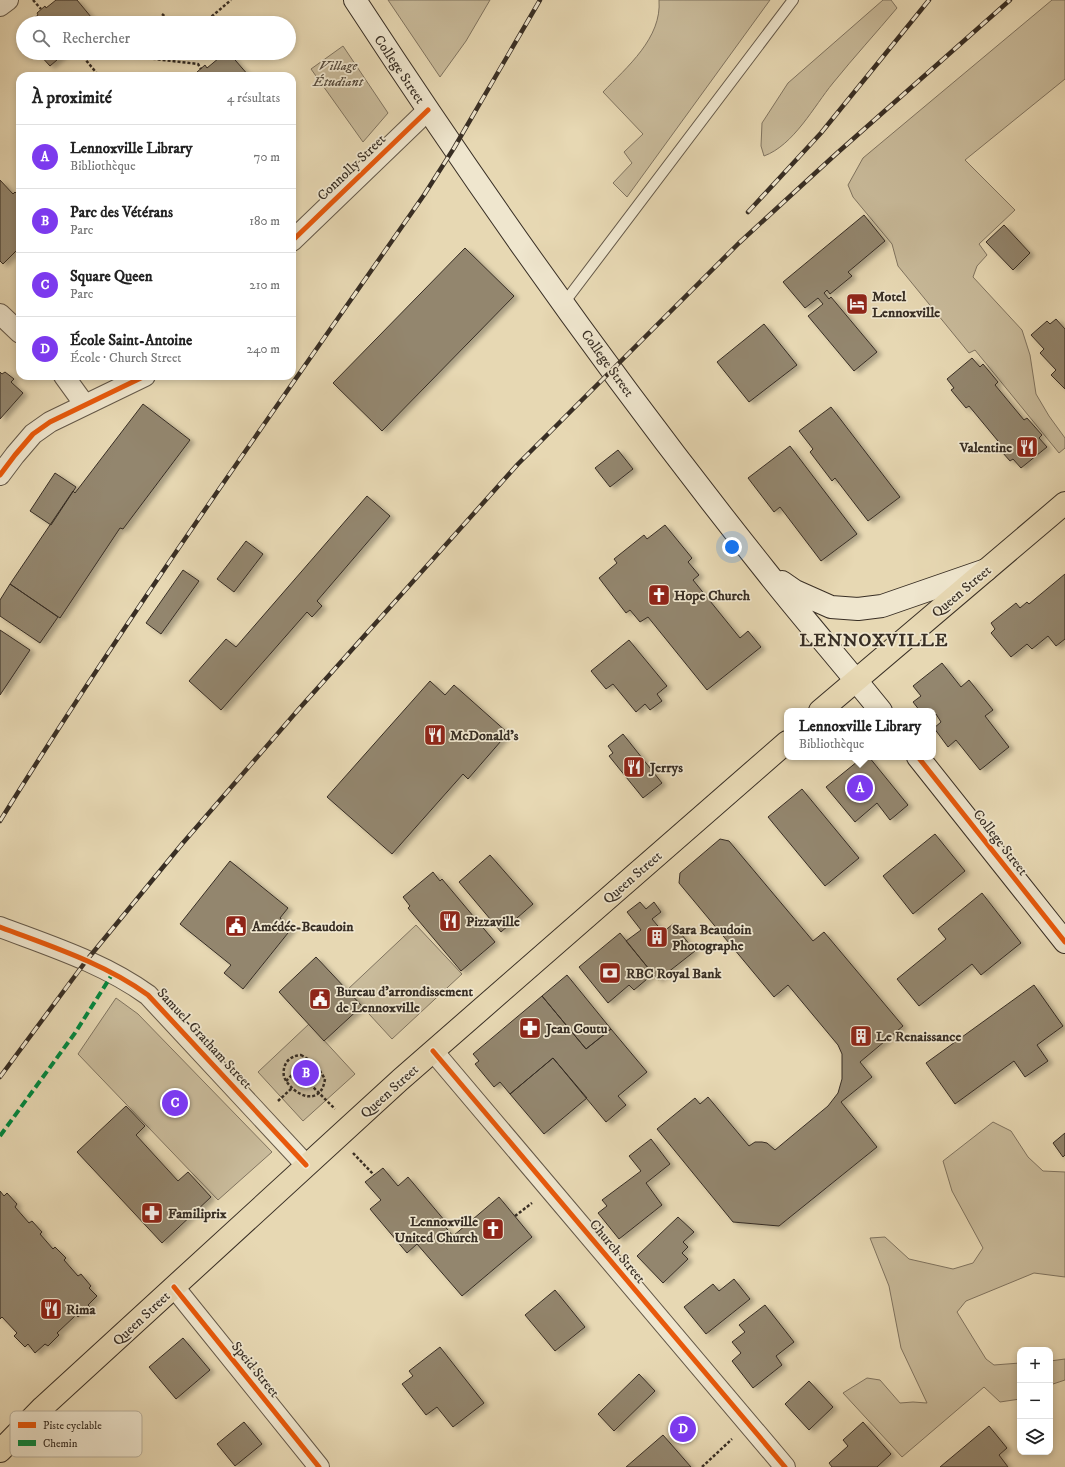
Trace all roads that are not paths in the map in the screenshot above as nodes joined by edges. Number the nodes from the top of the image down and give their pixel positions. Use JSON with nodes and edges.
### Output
{"nodes":[{"id":1,"x":8,"y":0,"type":"edge"},
{"id":2,"x":355,"y":0,"type":"edge"},
{"id":3,"x":793,"y":0,"type":"edge"},
{"id":4,"x":0,"y":6,"type":"edge"},
{"id":5,"x":428,"y":110,"type":"junction"},
{"id":6,"x":296,"y":237,"type":"edge"},
{"id":7,"x":564,"y":303,"type":"junction"},
{"id":8,"x":0,"y":314,"type":"edge"},
{"id":9,"x":16,"y":329,"type":"edge"},
{"id":10,"x":67,"y":380,"type":"edge"},
{"id":11,"x":137,"y":380,"type":"edge"},
{"id":12,"x":85,"y":405,"type":"junction"},
{"id":13,"x":0,"y":475,"type":"edge"},
{"id":14,"x":1065,"y":503,"type":"edge"},
{"id":15,"x":986,"y":570,"type":"junction"},
{"id":16,"x":766,"y":571,"type":"junction"},
{"id":17,"x":856,"y":680,"type":"junction"},
{"id":18,"x":823,"y":708,"type":"edge"},
{"id":19,"x":879,"y":708,"type":"edge"},
{"id":20,"x":784,"y":745,"type":"edge"},
{"id":21,"x":920,"y":760,"type":"edge"},
{"id":22,"x":0,"y":927,"type":"edge"},
{"id":23,"x":1065,"y":942,"type":"edge"},
{"id":24,"x":433,"y":1051,"type":"junction"},
{"id":25,"x":306,"y":1165,"type":"junction"},
{"id":26,"x":174,"y":1287,"type":"junction"},
{"id":27,"x":39,"y":1411,"type":"edge"},
{"id":28,"x":10,"y":1441,"type":"edge"},
{"id":29,"x":0,"y":1451,"type":"edge"},
{"id":30,"x":319,"y":1467,"type":"edge"},
{"id":31,"x":785,"y":1467,"type":"edge"}],
"edges":[{"from":1,"to":4,"type":"street"},
{"from":2,"to":5,"type":"main road","name":"College Street"},
{"from":3,"to":7,"type":"lane"},
{"from":5,"to":6,"type":"street","name":"Connolly Street"},
{"from":5,"to":7,"type":"main road","name":"College Street"},
{"from":7,"to":16,"type":"main road","name":"College Street"},
{"from":8,"to":9,"type":"street"},
{"from":10,"to":12,"type":"street"},
{"from":11,"to":12,"type":"street"},
{"from":12,"to":13,"type":"street"},
{"from":14,"to":15,"type":"main road","name":"Queen Street"},
{"from":15,"to":16,"type":"main road"},
{"from":15,"to":17,"type":"main road","name":"Queen Street"},
{"from":16,"to":17,"type":"main road","name":"College Street"},
{"from":17,"to":18,"type":"main road","name":"Queen Street"},
{"from":17,"to":19,"type":"main road","name":"College Street"},
{"from":20,"to":24,"type":"main road","name":"Queen Street"},
{"from":21,"to":23,"type":"main road","name":"College Street"},
{"from":22,"to":25,"type":"street","name":"Samuel-Gratham Street"},
{"from":24,"to":25,"type":"main road","name":"Queen Street"},
{"from":24,"to":31,"type":"street","name":"Church Street"},
{"from":25,"to":26,"type":"main road","name":"Queen Street"},
{"from":26,"to":27,"type":"main road","name":"Queen Street"},
{"from":26,"to":30,"type":"street","name":"Speid Street"},
{"from":28,"to":29,"type":"main road","name":"Queen Street"}]}
